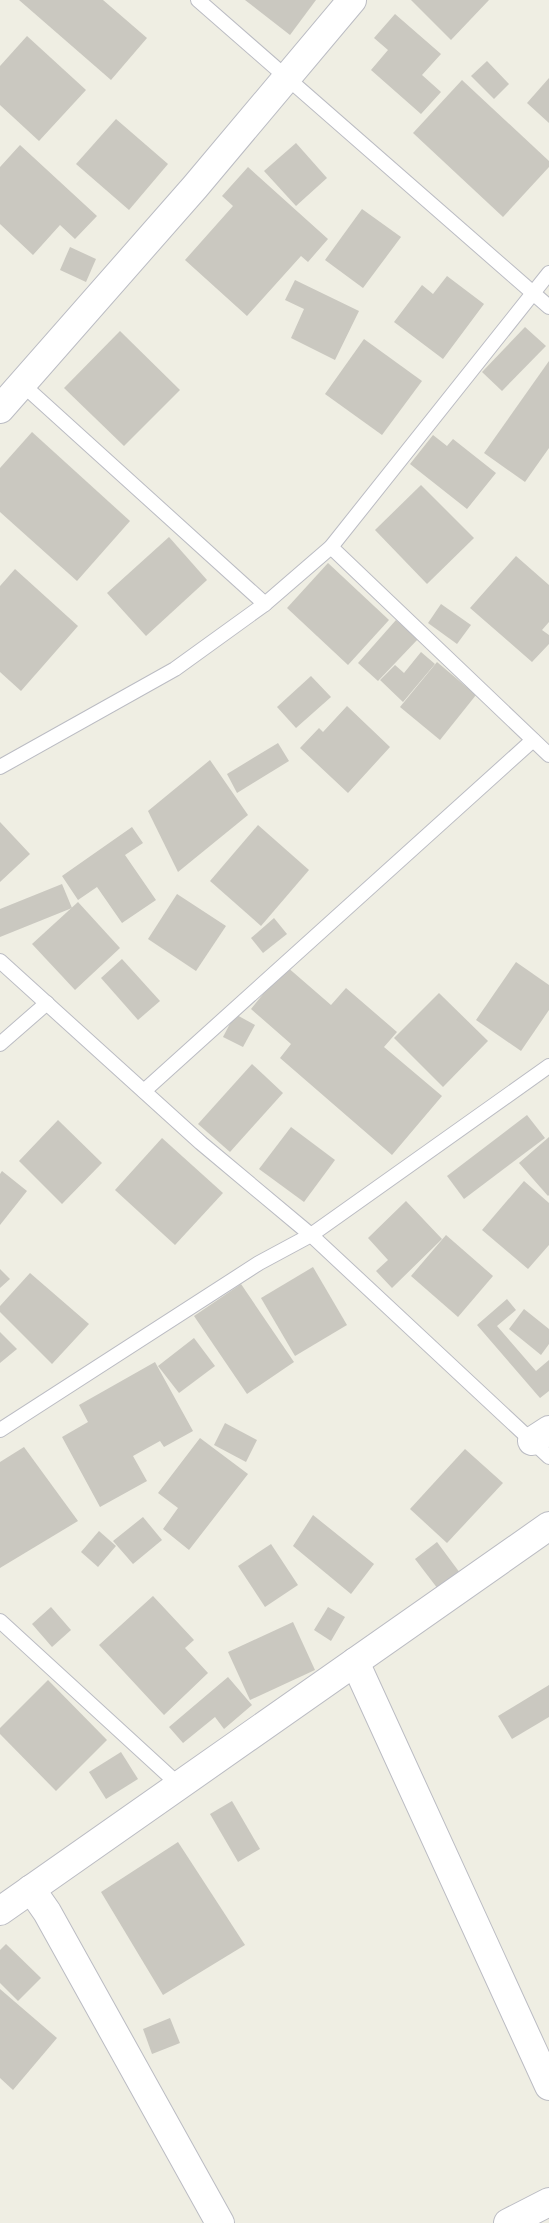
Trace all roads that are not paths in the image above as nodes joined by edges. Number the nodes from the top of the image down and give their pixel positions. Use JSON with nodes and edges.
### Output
{"nodes":[{"id":1,"x":198,"y":0,"type":"edge"},
{"id":2,"x":352,"y":0,"type":"edge"},
{"id":3,"x":286,"y":78,"type":"junction"},
{"id":4,"x":549,"y":273,"type":"edge"},
{"id":5,"x":533,"y":293,"type":"junction"},
{"id":6,"x":549,"y":307,"type":"edge"},
{"id":7,"x":22,"y":384,"type":"junction"},
{"id":8,"x":0,"y":409,"type":"edge"},
{"id":9,"x":331,"y":547,"type":"junction"},
{"id":10,"x":265,"y":604,"type":"junction"},
{"id":11,"x":532,"y":740,"type":"junction"},
{"id":12,"x":549,"y":755,"type":"edge"},
{"id":13,"x":0,"y":767,"type":"edge"},
{"id":14,"x":0,"y":961,"type":"edge"},
{"id":15,"x":47,"y":1003,"type":"junction"},
{"id":16,"x":0,"y":1044,"type":"edge"},
{"id":17,"x":549,"y":1066,"type":"edge"},
{"id":18,"x":144,"y":1091,"type":"junction"},
{"id":19,"x":310,"y":1235,"type":"junction"},
{"id":20,"x":0,"y":1430,"type":"edge"},
{"id":21,"x":543,"y":1443,"type":"edge"},
{"id":22,"x":549,"y":1526,"type":"edge"},
{"id":23,"x":0,"y":1621,"type":"edge"},
{"id":24,"x":355,"y":1662,"type":"junction"},
{"id":25,"x":180,"y":1786,"type":"junction"},
{"id":26,"x":31,"y":1889,"type":"junction"},
{"id":27,"x":0,"y":1911,"type":"edge"},
{"id":28,"x":549,"y":2086,"type":"edge"},
{"id":29,"x":549,"y":2202,"type":"edge"},
{"id":30,"x":220,"y":2223,"type":"edge"},
{"id":31,"x":508,"y":2223,"type":"edge"}],
"edges":[{"from":1,"to":3,"type":"lane"},
{"from":2,"to":3,"type":"street"},
{"from":3,"to":5,"type":"lane"},
{"from":3,"to":7,"type":"street"},
{"from":4,"to":5,"type":"lane"},
{"from":5,"to":6,"type":"lane"},
{"from":5,"to":9,"type":"lane"},
{"from":7,"to":8,"type":"street"},
{"from":7,"to":10,"type":"lane"},
{"from":9,"to":10,"type":"lane"},
{"from":9,"to":11,"type":"lane"},
{"from":10,"to":13,"type":"lane"},
{"from":11,"to":12,"type":"lane"},
{"from":11,"to":18,"type":"lane"},
{"from":14,"to":15,"type":"lane"},
{"from":15,"to":16,"type":"lane"},
{"from":15,"to":18,"type":"lane"},
{"from":17,"to":19,"type":"lane"},
{"from":18,"to":19,"type":"lane"},
{"from":19,"to":20,"type":"lane"},
{"from":19,"to":21,"type":"lane"},
{"from":22,"to":24,"type":"street"},
{"from":23,"to":25,"type":"lane"},
{"from":24,"to":25,"type":"street"},
{"from":24,"to":28,"type":"street"},
{"from":25,"to":26,"type":"street"},
{"from":26,"to":27,"type":"street"},
{"from":26,"to":30,"type":"street"},
{"from":29,"to":31,"type":"street"}]}
